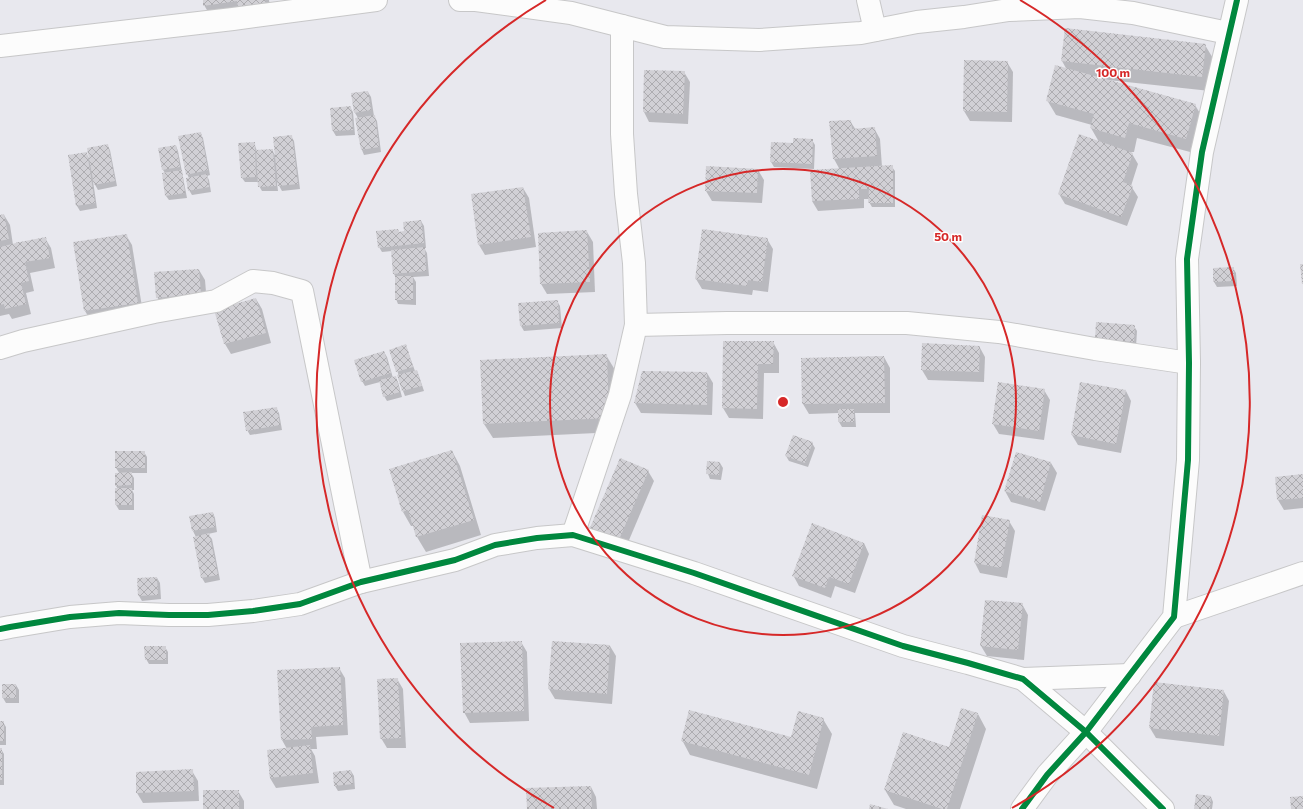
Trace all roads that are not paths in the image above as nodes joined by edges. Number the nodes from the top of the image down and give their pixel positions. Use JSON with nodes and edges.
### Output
{"nodes":[{"id":1,"x":376,"y":0,"type":"edge"},
{"id":2,"x":460,"y":0,"type":"edge"},
{"id":3,"x":868,"y":0,"type":"edge"},
{"id":4,"x":1237,"y":0,"type":"edge"},
{"id":5,"x":622,"y":26,"type":"junction"},
{"id":6,"x":875,"y":30,"type":"junction"},
{"id":7,"x":1228,"y":33,"type":"junction"},
{"id":8,"x":0,"y":46,"type":"edge"},
{"id":9,"x":636,"y":325,"type":"junction"},
{"id":10,"x":0,"y":348,"type":"edge"},
{"id":11,"x":1189,"y":362,"type":"junction"},
{"id":12,"x":573,"y":535,"type":"junction"},
{"id":13,"x":1303,"y":573,"type":"edge"},
{"id":14,"x":361,"y":582,"type":"junction"},
{"id":15,"x":1174,"y":617,"type":"junction"},
{"id":16,"x":0,"y":630,"type":"edge"},
{"id":17,"x":1130,"y":675,"type":"junction"},
{"id":18,"x":1023,"y":679,"type":"junction"},
{"id":19,"x":1086,"y":732,"type":"junction"},
{"id":20,"x":1022,"y":809,"type":"edge"},
{"id":21,"x":1163,"y":809,"type":"edge"}],
"edges":[{"from":1,"to":8,"type":"street"},
{"from":2,"to":5,"type":"street"},
{"from":3,"to":6,"type":"street"},
{"from":4,"to":7,"type":"street"},
{"from":5,"to":6,"type":"street"},
{"from":5,"to":9,"type":"street"},
{"from":6,"to":7,"type":"street"},
{"from":7,"to":11,"type":"street"},
{"from":9,"to":11,"type":"street"},
{"from":9,"to":12,"type":"street"},
{"from":10,"to":14,"type":"street"},
{"from":11,"to":15,"type":"street"},
{"from":12,"to":14,"type":"street"},
{"from":12,"to":18,"type":"street"},
{"from":13,"to":15,"type":"street"},
{"from":14,"to":16,"type":"street"},
{"from":15,"to":17,"type":"street"},
{"from":17,"to":18,"type":"street"},
{"from":17,"to":19,"type":"street"},
{"from":18,"to":19,"type":"street"},
{"from":19,"to":20,"type":"street"},
{"from":19,"to":21,"type":"street"}]}
